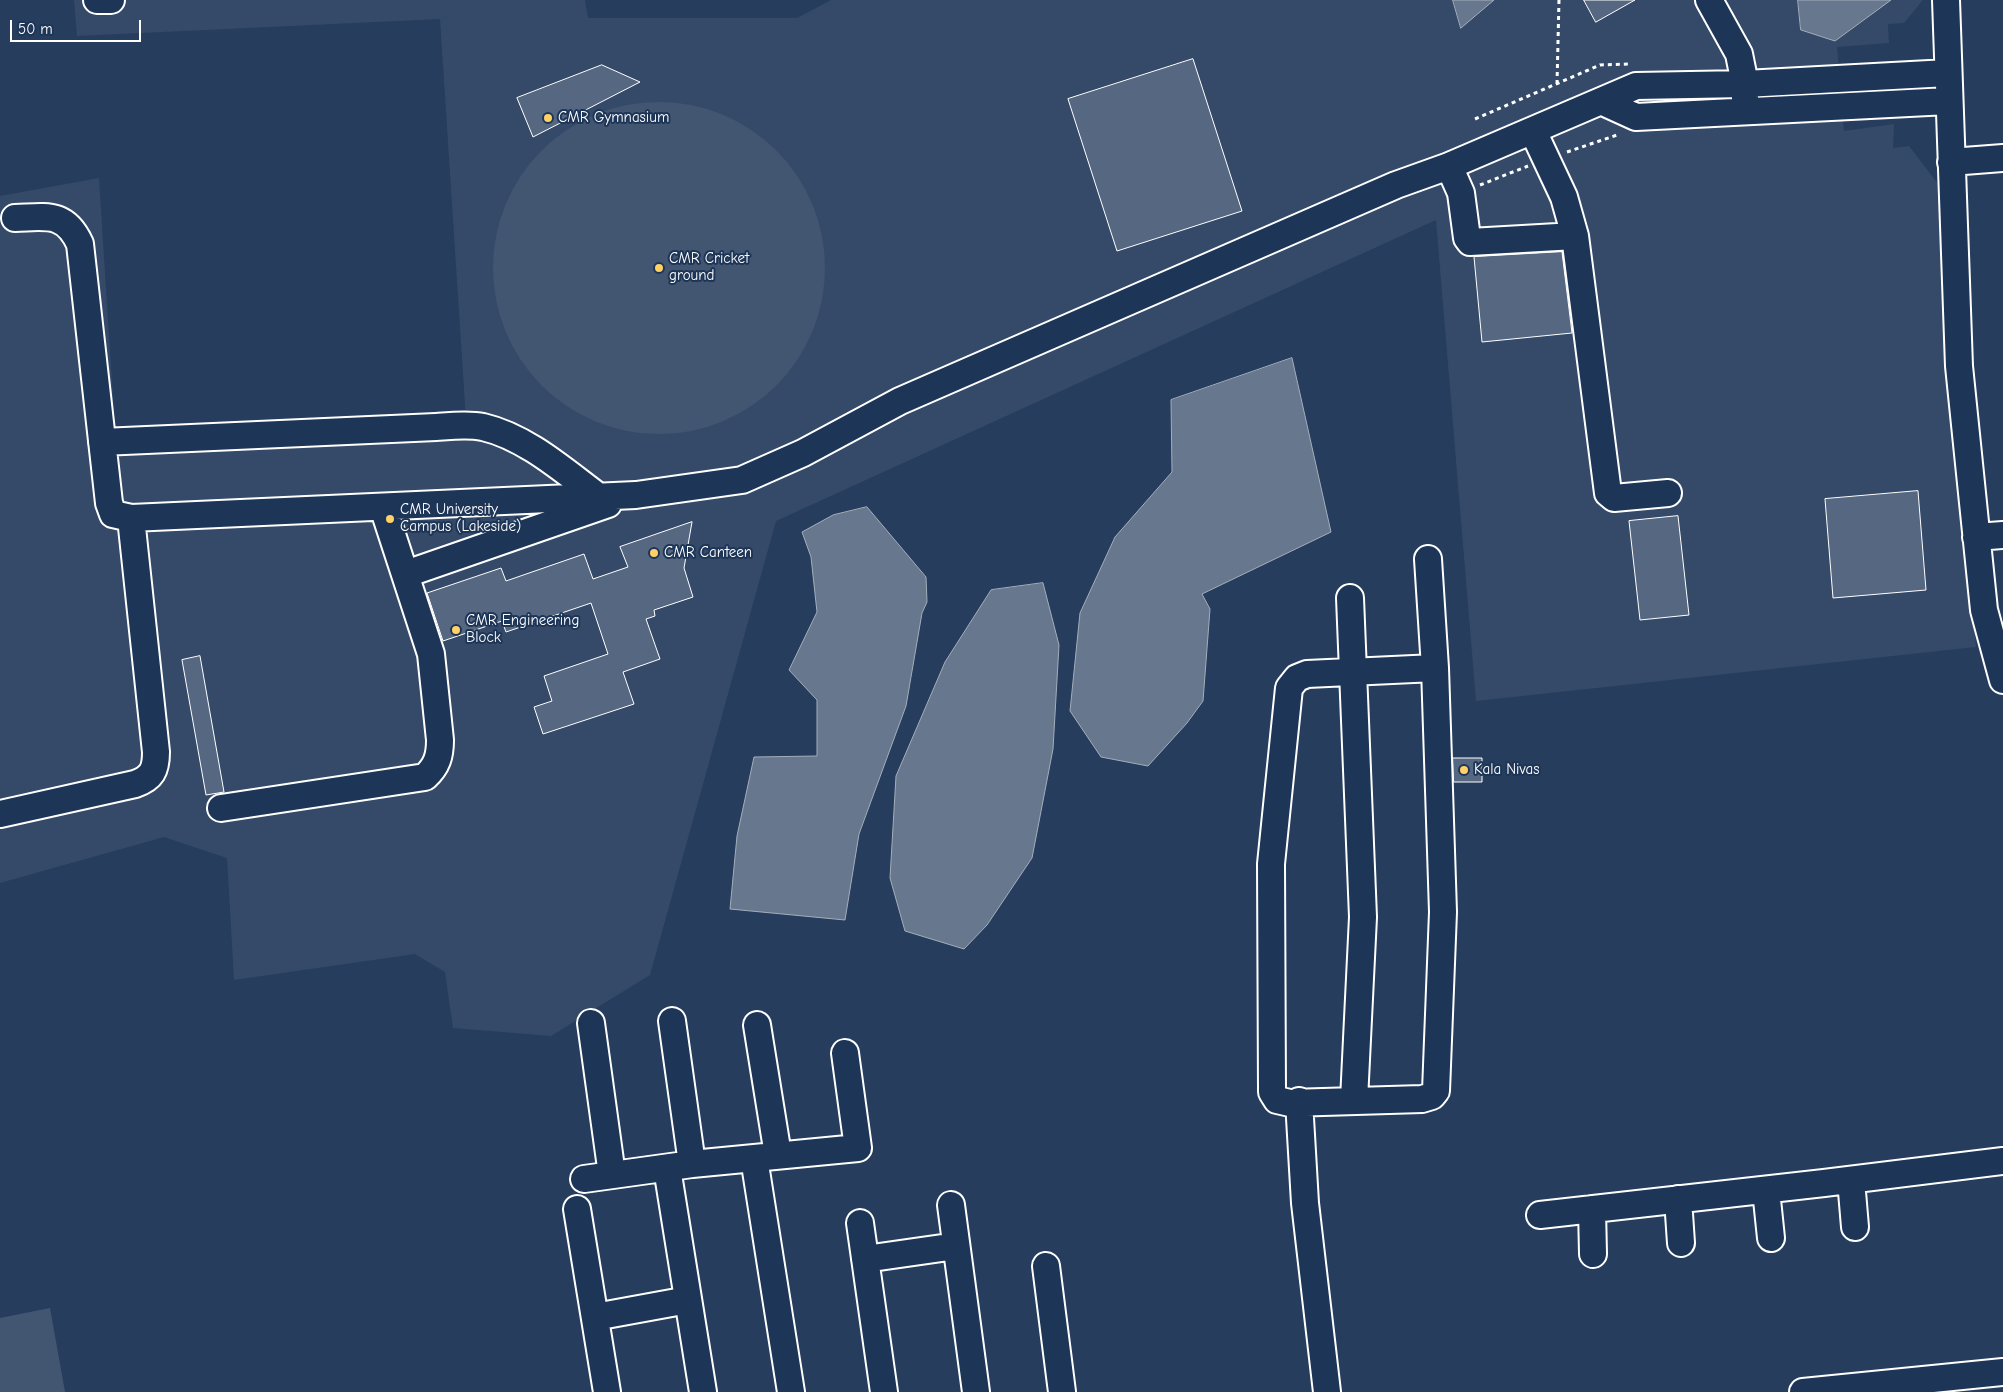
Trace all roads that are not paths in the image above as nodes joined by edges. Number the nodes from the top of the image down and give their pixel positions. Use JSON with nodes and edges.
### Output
{"nodes":[{"id":1,"x":97,"y":0,"type":"edge"},
{"id":2,"x":111,"y":0,"type":"edge"},
{"id":3,"x":1709,"y":0,"type":"edge"},
{"id":4,"x":1946,"y":0,"type":"edge"},
{"id":5,"x":1948,"y":73,"type":"junction"},
{"id":6,"x":1745,"y":84,"type":"junction"},
{"id":7,"x":1948,"y":101,"type":"junction"},
{"id":8,"x":1603,"y":102,"type":"junction"},
{"id":9,"x":1745,"y":111,"type":"junction"},
{"id":10,"x":1533,"y":131,"type":"junction"},
{"id":11,"x":2003,"y":158,"type":"edge"},
{"id":12,"x":1951,"y":162,"type":"junction"},
{"id":13,"x":1449,"y":166,"type":"junction"},
{"id":14,"x":14,"y":218,"type":"dead end"},
{"id":15,"x":1575,"y":236,"type":"junction"},
{"id":16,"x":102,"y":442,"type":"junction"},
{"id":17,"x":1668,"y":493,"type":"dead end"},
{"id":18,"x":636,"y":495,"type":"junction"},
{"id":19,"x":599,"y":496,"type":"junction"},
{"id":20,"x":383,"y":507,"type":"junction"},
{"id":21,"x":132,"y":518,"type":"junction"},
{"id":22,"x":2003,"y":535,"type":"edge"},
{"id":23,"x":1976,"y":537,"type":"junction"},
{"id":24,"x":1428,"y":559,"type":"dead end"},
{"id":25,"x":406,"y":574,"type":"junction"},
{"id":26,"x":1350,"y":598,"type":"dead end"},
{"id":27,"x":1435,"y":668,"type":"junction"},
{"id":28,"x":1354,"y":672,"type":"junction"},
{"id":29,"x":2003,"y":680,"type":"edge"},
{"id":30,"x":221,"y":808,"type":"dead end"},
{"id":31,"x":0,"y":814,"type":"edge"},
{"id":32,"x":672,"y":1020,"type":"dead end"},
{"id":33,"x":591,"y":1023,"type":"dead end"},
{"id":34,"x":757,"y":1026,"type":"dead end"},
{"id":35,"x":844,"y":1053,"type":"dead end"},
{"id":36,"x":1354,"y":1100,"type":"junction"},
{"id":37,"x":1299,"y":1101,"type":"junction"},
{"id":38,"x":766,"y":1157,"type":"junction"},
{"id":39,"x":2003,"y":1161,"type":"edge"},
{"id":40,"x":680,"y":1166,"type":"junction"},
{"id":41,"x":612,"y":1175,"type":"junction"},
{"id":42,"x":584,"y":1179,"type":"dead end"},
{"id":43,"x":1851,"y":1180,"type":"junction"},
{"id":44,"x":1766,"y":1190,"type":"junction"},
{"id":45,"x":1678,"y":1199,"type":"junction"},
{"id":46,"x":951,"y":1205,"type":"dead end"},
{"id":47,"x":577,"y":1209,"type":"dead end"},
{"id":48,"x":1592,"y":1209,"type":"junction"},
{"id":49,"x":1540,"y":1215,"type":"dead end"},
{"id":50,"x":860,"y":1223,"type":"dead end"},
{"id":51,"x":1855,"y":1227,"type":"dead end"},
{"id":52,"x":1771,"y":1238,"type":"dead end"},
{"id":53,"x":1680,"y":1242,"type":"dead end"},
{"id":54,"x":956,"y":1246,"type":"junction"},
{"id":55,"x":1593,"y":1254,"type":"dead end"},
{"id":56,"x":865,"y":1259,"type":"junction"},
{"id":57,"x":1046,"y":1266,"type":"dead end"},
{"id":58,"x":688,"y":1300,"type":"junction"},
{"id":59,"x":595,"y":1317,"type":"junction"},
{"id":60,"x":2003,"y":1372,"type":"edge"},
{"id":61,"x":608,"y":1392,"type":"edge"},
{"id":62,"x":704,"y":1392,"type":"edge"},
{"id":63,"x":791,"y":1392,"type":"edge"},
{"id":64,"x":884,"y":1392,"type":"edge"},
{"id":65,"x":976,"y":1392,"type":"edge"},
{"id":66,"x":1062,"y":1392,"type":"edge"},
{"id":67,"x":1327,"y":1392,"type":"edge"},
{"id":68,"x":1804,"y":1392,"type":"edge"}],
"edges":[{"from":1,"to":2,"type":"street"},
{"from":3,"to":6,"type":"street"},
{"from":4,"to":5,"type":"street"},
{"from":5,"to":6,"type":"street"},
{"from":5,"to":7,"type":"street"},
{"from":6,"to":8,"type":"street"},
{"from":6,"to":9,"type":"street"},
{"from":7,"to":9,"type":"street"},
{"from":7,"to":12,"type":"street"},
{"from":8,"to":9,"type":"street"},
{"from":8,"to":10,"type":"street"},
{"from":10,"to":13,"type":"street"},
{"from":10,"to":15,"type":"street"},
{"from":11,"to":12,"type":"street"},
{"from":12,"to":23,"type":"street"},
{"from":13,"to":15,"type":"street"},
{"from":13,"to":18,"type":"street"},
{"from":14,"to":16,"type":"street"},
{"from":15,"to":17,"type":"street"},
{"from":16,"to":19,"type":"street"},
{"from":16,"to":21,"type":"street"},
{"from":18,"to":19,"type":"street"},
{"from":18,"to":25,"type":"street"},
{"from":19,"to":20,"type":"street"},
{"from":20,"to":21,"type":"street"},
{"from":20,"to":25,"type":"street"},
{"from":21,"to":31,"type":"street"},
{"from":22,"to":23,"type":"street"},
{"from":23,"to":29,"type":"street"},
{"from":24,"to":27,"type":"street"},
{"from":25,"to":30,"type":"street"},
{"from":26,"to":28,"type":"street"},
{"from":27,"to":28,"type":"street"},
{"from":27,"to":36,"type":"street"},
{"from":28,"to":36,"type":"street"},
{"from":28,"to":37,"type":"street"},
{"from":32,"to":40,"type":"street"},
{"from":33,"to":41,"type":"street"},
{"from":34,"to":38,"type":"street"},
{"from":35,"to":38,"type":"street"},
{"from":36,"to":37,"type":"street"},
{"from":37,"to":67,"type":"street"},
{"from":38,"to":40,"type":"street"},
{"from":38,"to":63,"type":"street"},
{"from":39,"to":43,"type":"street"},
{"from":40,"to":41,"type":"street"},
{"from":40,"to":58,"type":"street"},
{"from":41,"to":42,"type":"street"},
{"from":43,"to":44,"type":"street"},
{"from":43,"to":51,"type":"street"},
{"from":44,"to":45,"type":"street"},
{"from":44,"to":52,"type":"street"},
{"from":45,"to":48,"type":"street"},
{"from":45,"to":53,"type":"street"},
{"from":46,"to":54,"type":"street"},
{"from":47,"to":59,"type":"street"},
{"from":48,"to":49,"type":"street"},
{"from":48,"to":55,"type":"street"},
{"from":50,"to":56,"type":"street"},
{"from":54,"to":56,"type":"street"},
{"from":54,"to":65,"type":"street"},
{"from":56,"to":64,"type":"street"},
{"from":57,"to":66,"type":"street"},
{"from":58,"to":59,"type":"street"},
{"from":58,"to":62,"type":"street"},
{"from":59,"to":61,"type":"street"},
{"from":60,"to":68,"type":"street"}]}
